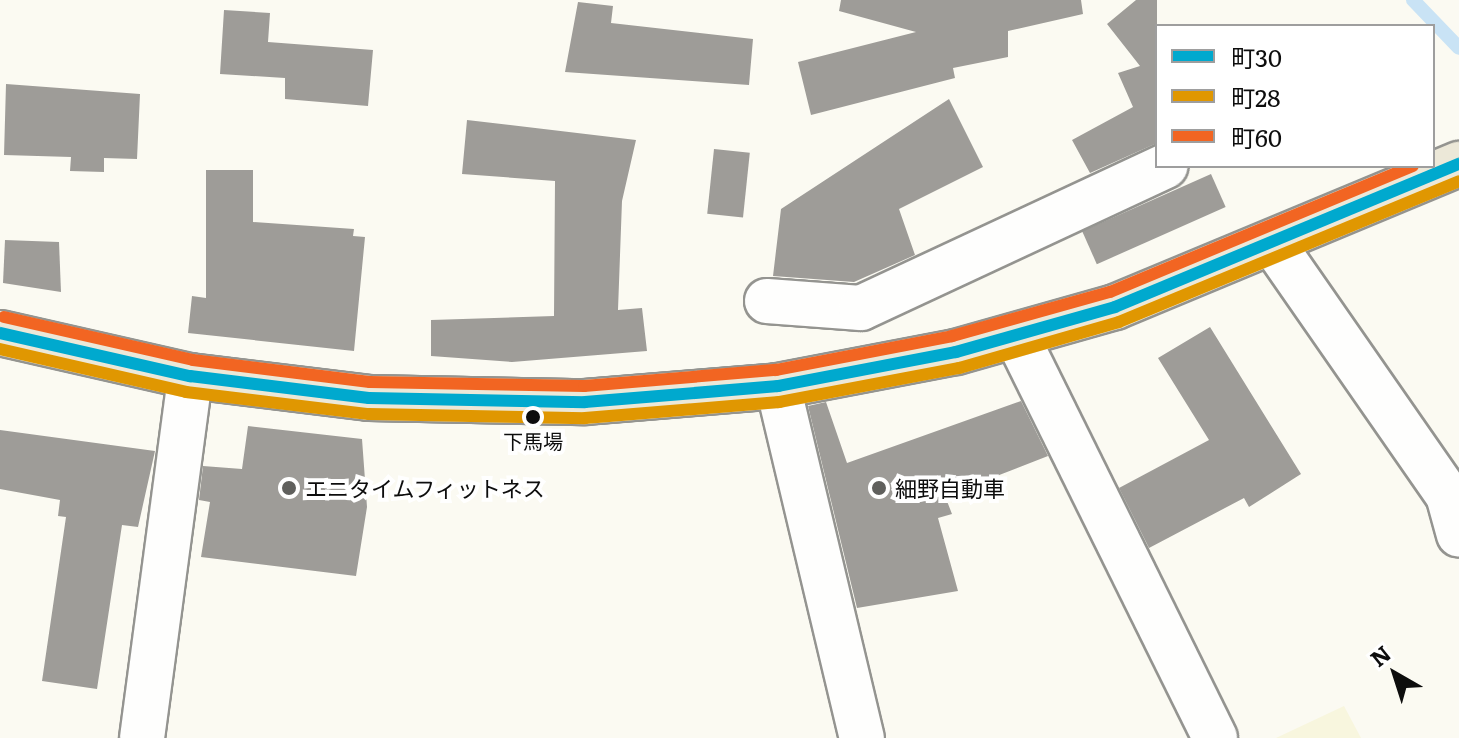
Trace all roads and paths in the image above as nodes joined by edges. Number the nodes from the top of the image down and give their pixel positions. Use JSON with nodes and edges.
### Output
{"nodes":[{"id":1,"x":1161,"y":168,"type":"edge"},
{"id":2,"x":1426,"y":170,"type":"edge"},
{"id":3,"x":1274,"y":245,"type":"junction"},
{"id":4,"x":767,"y":301,"type":"dead end"},
{"id":5,"x":0,"y":333,"type":"edge"},
{"id":6,"x":1017,"y":337,"type":"junction"},
{"id":7,"x":190,"y":376,"type":"junction"},
{"id":8,"x":778,"y":386,"type":"junction"},
{"id":9,"x":1459,"y":535,"type":"edge"},
{"id":10,"x":142,"y":738,"type":"edge"},
{"id":11,"x":862,"y":738,"type":"edge"},
{"id":12,"x":1215,"y":738,"type":"edge"}],
"edges":[{"from":1,"to":4,"type":"street"},
{"from":2,"to":3,"type":"main road"},
{"from":3,"to":6,"type":"main road"},
{"from":3,"to":9,"type":"street"},
{"from":5,"to":7,"type":"main road"},
{"from":6,"to":8,"type":"main road"},
{"from":6,"to":12,"type":"street"},
{"from":7,"to":8,"type":"main road"},
{"from":7,"to":10,"type":"street"},
{"from":8,"to":11,"type":"street"}]}
